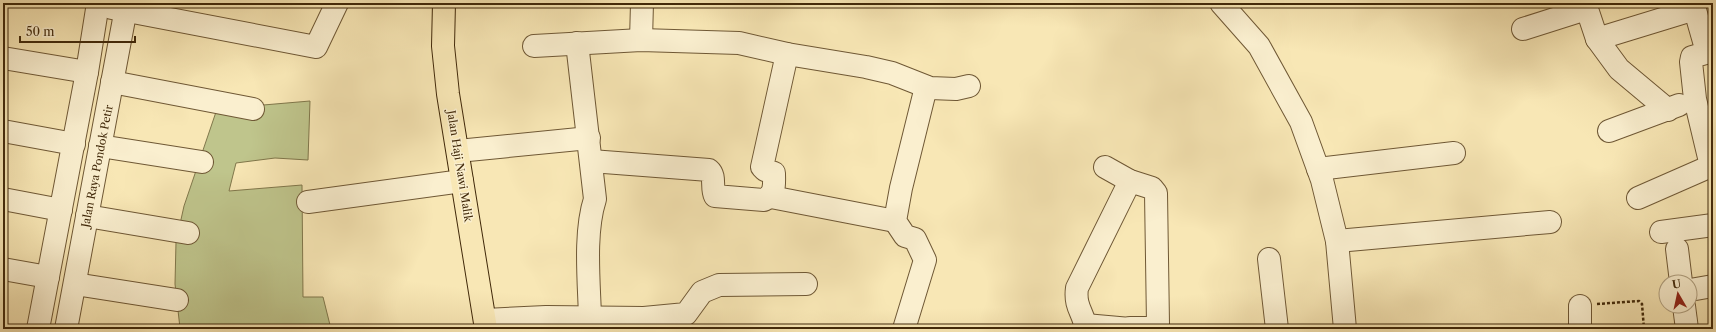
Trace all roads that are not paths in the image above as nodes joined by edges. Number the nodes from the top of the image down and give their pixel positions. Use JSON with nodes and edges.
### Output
{"nodes":[{"id":1,"x":337,"y":3,"type":"edge"},
{"id":2,"x":444,"y":3,"type":"edge"},
{"id":3,"x":642,"y":3,"type":"edge"},
{"id":4,"x":1221,"y":3,"type":"edge"},
{"id":5,"x":116,"y":6,"type":"edge"},
{"id":6,"x":1586,"y":6,"type":"edge"},
{"id":7,"x":1694,"y":6,"type":"edge"},
{"id":8,"x":1523,"y":29,"type":"dead end"},
{"id":9,"x":1598,"y":39,"type":"junction"},
{"id":10,"x":641,"y":40,"type":"junction"},
{"id":11,"x":577,"y":43,"type":"junction"},
{"id":12,"x":534,"y":46,"type":"dead end"},
{"id":13,"x":1710,"y":52,"type":"edge"},
{"id":14,"x":787,"y":54,"type":"junction"},
{"id":15,"x":3,"y":58,"type":"edge"},
{"id":16,"x":87,"y":72,"type":"junction"},
{"id":17,"x":112,"y":82,"type":"junction"},
{"id":18,"x":969,"y":86,"type":"dead end"},
{"id":19,"x":926,"y":87,"type":"junction"},
{"id":20,"x":1695,"y":99,"type":"junction"},
{"id":21,"x":253,"y":108,"type":"dead end"},
{"id":22,"x":1668,"y":110,"type":"junction"},
{"id":23,"x":3,"y":131,"type":"edge"},
{"id":24,"x":1609,"y":131,"type":"dead end"},
{"id":25,"x":589,"y":138,"type":"junction"},
{"id":26,"x":74,"y":144,"type":"junction"},
{"id":27,"x":100,"y":146,"type":"junction"},
{"id":28,"x":458,"y":151,"type":"junction"},
{"id":29,"x":1454,"y":153,"type":"dead end"},
{"id":30,"x":591,"y":161,"type":"junction"},
{"id":31,"x":202,"y":162,"type":"dead end"},
{"id":32,"x":1105,"y":167,"type":"dead end"},
{"id":33,"x":1712,"y":168,"type":"edge"},
{"id":34,"x":1318,"y":169,"type":"junction"},
{"id":35,"x":462,"y":181,"type":"junction"},
{"id":36,"x":1130,"y":181,"type":"junction"},
{"id":37,"x":771,"y":197,"type":"junction"},
{"id":38,"x":1638,"y":198,"type":"dead end"},
{"id":39,"x":3,"y":199,"type":"edge"},
{"id":40,"x":308,"y":202,"type":"dead end"},
{"id":41,"x":61,"y":210,"type":"junction"},
{"id":42,"x":87,"y":216,"type":"junction"},
{"id":43,"x":895,"y":221,"type":"junction"},
{"id":44,"x":1550,"y":222,"type":"dead end"},
{"id":45,"x":1713,"y":225,"type":"edge"},
{"id":46,"x":1661,"y":232,"type":"dead end"},
{"id":47,"x":188,"y":233,"type":"dead end"},
{"id":48,"x":1337,"y":241,"type":"junction"},
{"id":49,"x":1677,"y":249,"type":"dead end"},
{"id":50,"x":1269,"y":259,"type":"dead end"},
{"id":51,"x":3,"y":269,"type":"edge"},
{"id":52,"x":1680,"y":274,"type":"edge"},
{"id":53,"x":48,"y":277,"type":"junction"},
{"id":54,"x":75,"y":284,"type":"junction"},
{"id":55,"x":806,"y":284,"type":"dead end"},
{"id":56,"x":1713,"y":286,"type":"edge"},
{"id":57,"x":1698,"y":289,"type":"edge"},
{"id":58,"x":177,"y":300,"type":"dead end"},
{"id":59,"x":1580,"y":306,"type":"road end"},
{"id":60,"x":1685,"y":314,"type":"edge"},
{"id":61,"x":590,"y":317,"type":"junction"},
{"id":62,"x":645,"y":323,"type":"edge"},
{"id":63,"x":485,"y":325,"type":"edge"},
{"id":64,"x":1085,"y":327,"type":"edge"},
{"id":65,"x":38,"y":329,"type":"edge"},
{"id":66,"x":66,"y":329,"type":"edge"},
{"id":67,"x":904,"y":329,"type":"edge"},
{"id":68,"x":1130,"y":329,"type":"edge"},
{"id":69,"x":1277,"y":329,"type":"edge"},
{"id":70,"x":1345,"y":329,"type":"edge"},
{"id":71,"x":1580,"y":329,"type":"edge"},
{"id":72,"x":1687,"y":329,"type":"edge"}],
"edges":[{"from":1,"to":5,"type":"street"},
{"from":2,"to":28,"type":"main road","name":"Jalan Haji Nawi Malik"},
{"from":3,"to":10,"type":"street"},
{"from":4,"to":34,"type":"street"},
{"from":5,"to":16,"type":"street"},
{"from":5,"to":17,"type":"street","name":"Jalan Raya Pondok Petir"},
{"from":6,"to":8,"type":"street"},
{"from":6,"to":9,"type":"street"},
{"from":7,"to":9,"type":"street"},
{"from":7,"to":13,"type":"street"},
{"from":9,"to":22,"type":"street"},
{"from":10,"to":11,"type":"street"},
{"from":10,"to":14,"type":"street"},
{"from":11,"to":12,"type":"street"},
{"from":11,"to":25,"type":"street"},
{"from":13,"to":20,"type":"street"},
{"from":14,"to":19,"type":"street"},
{"from":14,"to":37,"type":"street"},
{"from":15,"to":16,"type":"street"},
{"from":16,"to":26,"type":"street"},
{"from":17,"to":21,"type":"street"},
{"from":17,"to":27,"type":"street","name":"Jalan Raya Pondok Petir"},
{"from":18,"to":19,"type":"street"},
{"from":19,"to":43,"type":"street"},
{"from":20,"to":22,"type":"street"},
{"from":20,"to":33,"type":"street"},
{"from":22,"to":24,"type":"street"},
{"from":23,"to":26,"type":"street"},
{"from":25,"to":28,"type":"street"},
{"from":25,"to":30,"type":"street"},
{"from":26,"to":41,"type":"street"},
{"from":27,"to":31,"type":"street"},
{"from":27,"to":42,"type":"street","name":"Jalan Raya Pondok Petir"},
{"from":28,"to":35,"type":"main road","name":"Jalan Haji Nawi Malik"},
{"from":29,"to":34,"type":"street"},
{"from":30,"to":37,"type":"street"},
{"from":30,"to":61,"type":"street"},
{"from":32,"to":36,"type":"street"},
{"from":33,"to":38,"type":"street"},
{"from":34,"to":48,"type":"street"},
{"from":35,"to":40,"type":"street"},
{"from":35,"to":63,"type":"main road","name":"Jalan Haji Nawi Malik"},
{"from":36,"to":64,"type":"street"},
{"from":36,"to":68,"type":"street"},
{"from":37,"to":43,"type":"street"},
{"from":39,"to":41,"type":"street"},
{"from":41,"to":53,"type":"street"},
{"from":42,"to":47,"type":"street"},
{"from":42,"to":54,"type":"street","name":"Jalan Raya Pondok Petir"},
{"from":43,"to":67,"type":"street"},
{"from":44,"to":48,"type":"street"},
{"from":45,"to":46,"type":"street"},
{"from":48,"to":70,"type":"street"},
{"from":49,"to":52,"type":"street"},
{"from":50,"to":69,"type":"street"},
{"from":51,"to":53,"type":"street"},
{"from":53,"to":65,"type":"street"},
{"from":54,"to":58,"type":"street"},
{"from":54,"to":66,"type":"street","name":"Jalan Raya Pondok Petir"},
{"from":55,"to":62,"type":"street"},
{"from":56,"to":57,"type":"street"},
{"from":59,"to":71,"type":"street"},
{"from":60,"to":72,"type":"street"},
{"from":61,"to":62,"type":"street"},
{"from":61,"to":63,"type":"street"},
{"from":64,"to":68,"type":"street"}]}
